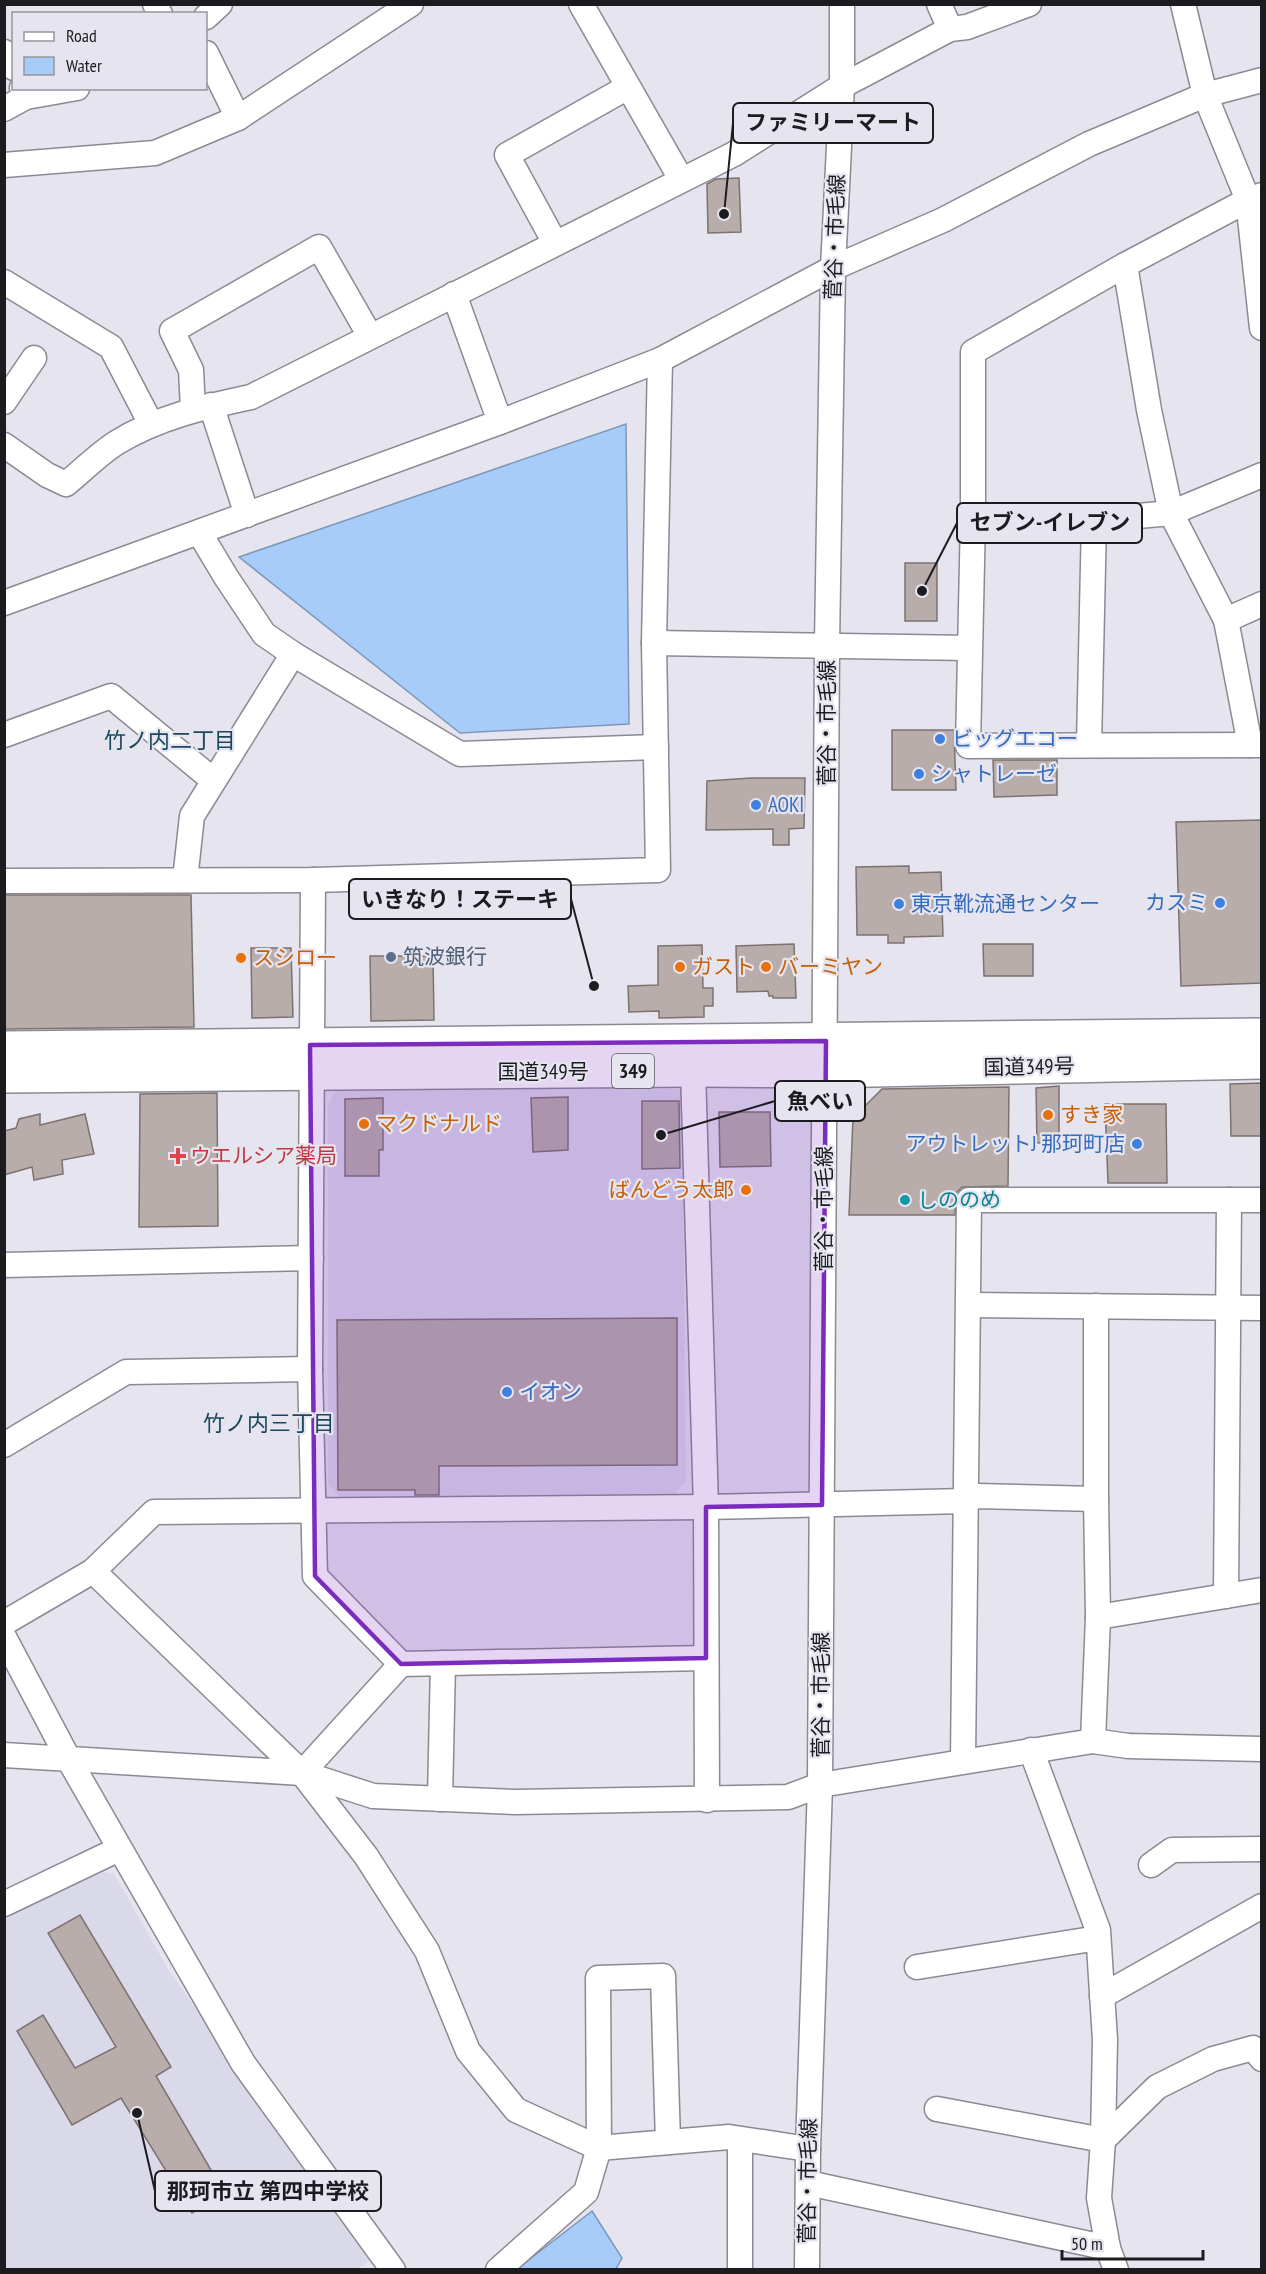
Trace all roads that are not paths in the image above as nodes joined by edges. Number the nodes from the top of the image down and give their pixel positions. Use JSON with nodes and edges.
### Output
{"nodes":[{"id":1,"x":220,"y":4,"type":"edge"},
{"id":2,"x":411,"y":4,"type":"edge"},
{"id":3,"x":581,"y":4,"type":"edge"},
{"id":4,"x":842,"y":4,"type":"edge"},
{"id":5,"x":939,"y":4,"type":"edge"},
{"id":6,"x":1029,"y":4,"type":"edge"},
{"id":7,"x":1183,"y":4,"type":"edge"},
{"id":8,"x":207,"y":16,"type":"edge"},
{"id":9,"x":950,"y":29,"type":"junction"},
{"id":10,"x":4,"y":52,"type":"edge"},
{"id":11,"x":207,"y":55,"type":"edge"},
{"id":12,"x":12,"y":65,"type":"edge"},
{"id":13,"x":1262,"y":80,"type":"edge"},
{"id":14,"x":842,"y":86,"type":"junction"},
{"id":15,"x":628,"y":87,"type":"junction"},
{"id":16,"x":56,"y":90,"type":"edge"},
{"id":17,"x":24,"y":93,"type":"edge"},
{"id":18,"x":1205,"y":95,"type":"junction"},
{"id":19,"x":4,"y":109,"type":"edge"},
{"id":20,"x":238,"y":118,"type":"junction"},
{"id":21,"x":4,"y":165,"type":"edge"},
{"id":22,"x":681,"y":179,"type":"junction"},
{"id":23,"x":1255,"y":197,"type":"edge"},
{"id":24,"x":555,"y":243,"type":"junction"},
{"id":25,"x":1125,"y":265,"type":"junction"},
{"id":26,"x":833,"y":268,"type":"junction"},
{"id":27,"x":4,"y":282,"type":"edge"},
{"id":28,"x":454,"y":294,"type":"junction"},
{"id":29,"x":1261,"y":318,"type":"edge"},
{"id":30,"x":370,"y":336,"type":"junction"},
{"id":31,"x":34,"y":358,"type":"dead end"},
{"id":32,"x":660,"y":360,"type":"junction"},
{"id":33,"x":4,"y":402,"type":"edge"},
{"id":34,"x":202,"y":407,"type":"junction"},
{"id":35,"x":152,"y":423,"type":"junction"},
{"id":36,"x":500,"y":423,"type":"junction"},
{"id":37,"x":5,"y":448,"type":"edge"},
{"id":38,"x":1262,"y":475,"type":"edge"},
{"id":39,"x":1171,"y":513,"type":"junction"},
{"id":40,"x":247,"y":515,"type":"junction"},
{"id":41,"x":972,"y":516,"type":"junction"},
{"id":42,"x":1094,"y":520,"type":"junction"},
{"id":43,"x":200,"y":532,"type":"junction"},
{"id":44,"x":4,"y":603,"type":"edge"},
{"id":45,"x":1262,"y":604,"type":"edge"},
{"id":46,"x":1226,"y":620,"type":"junction"},
{"id":47,"x":654,"y":643,"type":"junction"},
{"id":48,"x":827,"y":645,"type":"junction"},
{"id":49,"x":969,"y":648,"type":"junction"},
{"id":50,"x":293,"y":654,"type":"junction"},
{"id":51,"x":4,"y":735,"type":"edge"},
{"id":52,"x":1089,"y":745,"type":"junction"},
{"id":53,"x":1256,"y":745,"type":"edge"},
{"id":54,"x":656,"y":747,"type":"junction"},
{"id":55,"x":213,"y":780,"type":"junction"},
{"id":56,"x":185,"y":880,"type":"junction"},
{"id":57,"x":312,"y":880,"type":"junction"},
{"id":58,"x":4,"y":881,"type":"edge"},
{"id":59,"x":1262,"y":1035,"type":"edge"},
{"id":60,"x":4,"y":1048,"type":"edge"},
{"id":61,"x":825,"y":1056,"type":"junction"},
{"id":62,"x":311,"y":1059,"type":"junction"},
{"id":63,"x":1262,"y":1062,"type":"edge"},
{"id":64,"x":693,"y":1070,"type":"junction"},
{"id":65,"x":4,"y":1076,"type":"edge"},
{"id":66,"x":1229,"y":1200,"type":"junction"},
{"id":67,"x":1262,"y":1200,"type":"edge"},
{"id":68,"x":311,"y":1258,"type":"junction"},
{"id":69,"x":4,"y":1265,"type":"edge"},
{"id":70,"x":969,"y":1305,"type":"junction"},
{"id":71,"x":1096,"y":1306,"type":"junction"},
{"id":72,"x":1228,"y":1307,"type":"junction"},
{"id":73,"x":1262,"y":1308,"type":"edge"},
{"id":74,"x":310,"y":1369,"type":"junction"},
{"id":75,"x":4,"y":1445,"type":"edge"},
{"id":76,"x":1096,"y":1499,"type":"junction"},
{"id":77,"x":965,"y":1502,"type":"junction"},
{"id":78,"x":822,"y":1505,"type":"junction"},
{"id":79,"x":706,"y":1507,"type":"junction"},
{"id":80,"x":312,"y":1511,"type":"junction"},
{"id":81,"x":93,"y":1571,"type":"junction"},
{"id":82,"x":1262,"y":1590,"type":"edge"},
{"id":83,"x":1226,"y":1596,"type":"junction"},
{"id":84,"x":1098,"y":1617,"type":"junction"},
{"id":85,"x":4,"y":1623,"type":"edge"},
{"id":86,"x":4,"y":1636,"type":"edge"},
{"id":87,"x":706,"y":1658,"type":"junction"},
{"id":88,"x":443,"y":1663,"type":"junction"},
{"id":89,"x":400,"y":1664,"type":"junction"},
{"id":90,"x":1093,"y":1741,"type":"junction"},
{"id":91,"x":1262,"y":1749,"type":"edge"},
{"id":92,"x":1031,"y":1750,"type":"junction"},
{"id":93,"x":4,"y":1755,"type":"edge"},
{"id":94,"x":68,"y":1758,"type":"junction"},
{"id":95,"x":963,"y":1761,"type":"junction"},
{"id":96,"x":302,"y":1773,"type":"junction"},
{"id":97,"x":820,"y":1785,"type":"junction"},
{"id":98,"x":440,"y":1799,"type":"junction"},
{"id":99,"x":707,"y":1800,"type":"junction"},
{"id":100,"x":119,"y":1848,"type":"junction"},
{"id":101,"x":1262,"y":1849,"type":"edge"},
{"id":102,"x":1151,"y":1865,"type":"dead end"},
{"id":103,"x":4,"y":1904,"type":"edge"},
{"id":104,"x":1259,"y":1910,"type":"edge"},
{"id":105,"x":1098,"y":1938,"type":"junction"},
{"id":106,"x":917,"y":1967,"type":"dead end"},
{"id":107,"x":1102,"y":1996,"type":"junction"},
{"id":108,"x":1262,"y":2059,"type":"edge"},
{"id":109,"x":937,"y":2109,"type":"dead end"},
{"id":110,"x":740,"y":2139,"type":"junction"},
{"id":111,"x":1103,"y":2140,"type":"junction"},
{"id":112,"x":668,"y":2142,"type":"junction"},
{"id":113,"x":599,"y":2148,"type":"junction"},
{"id":114,"x":808,"y":2148,"type":"junction"},
{"id":115,"x":808,"y":2183,"type":"junction"},
{"id":116,"x":1112,"y":2259,"type":"edge"},
{"id":117,"x":387,"y":2267,"type":"edge"},
{"id":118,"x":498,"y":2270,"type":"edge"},
{"id":119,"x":740,"y":2270,"type":"edge"},
{"id":120,"x":807,"y":2270,"type":"edge"}],
"edges":[{"from":1,"to":8,"type":"street"},
{"from":2,"to":20,"type":"street"},
{"from":3,"to":15,"type":"street"},
{"from":4,"to":14,"type":"street","name":"菅谷・市毛線"},
{"from":5,"to":9,"type":"street"},
{"from":6,"to":9,"type":"street"},
{"from":7,"to":18,"type":"street"},
{"from":9,"to":14,"type":"street"},
{"from":10,"to":12,"type":"street"},
{"from":11,"to":20,"type":"street"},
{"from":13,"to":18,"type":"street"},
{"from":14,"to":22,"type":"street"},
{"from":14,"to":26,"type":"street","name":"菅谷・市毛線"},
{"from":15,"to":22,"type":"street"},
{"from":15,"to":24,"type":"street"},
{"from":16,"to":17,"type":"street"},
{"from":17,"to":19,"type":"street"},
{"from":18,"to":23,"type":"street"},
{"from":18,"to":26,"type":"street"},
{"from":20,"to":21,"type":"street"},
{"from":22,"to":24,"type":"street"},
{"from":23,"to":25,"type":"street"},
{"from":23,"to":29,"type":"street"},
{"from":24,"to":28,"type":"street"},
{"from":25,"to":39,"type":"street"},
{"from":25,"to":41,"type":"street"},
{"from":26,"to":32,"type":"street"},
{"from":26,"to":48,"type":"street","name":"菅谷・市毛線"},
{"from":27,"to":35,"type":"street"},
{"from":28,"to":30,"type":"street"},
{"from":28,"to":36,"type":"street"},
{"from":30,"to":34,"type":"street"},
{"from":30,"to":34,"type":"street"},
{"from":31,"to":33,"type":"street"},
{"from":32,"to":36,"type":"street"},
{"from":32,"to":47,"type":"street"},
{"from":34,"to":35,"type":"street"},
{"from":34,"to":40,"type":"street"},
{"from":35,"to":37,"type":"street"},
{"from":36,"to":40,"type":"street"},
{"from":38,"to":39,"type":"street"},
{"from":39,"to":42,"type":"street"},
{"from":39,"to":46,"type":"street"},
{"from":40,"to":43,"type":"street"},
{"from":41,"to":42,"type":"street"},
{"from":41,"to":49,"type":"street"},
{"from":42,"to":52,"type":"street"},
{"from":43,"to":44,"type":"street"},
{"from":43,"to":50,"type":"street"},
{"from":45,"to":46,"type":"street"},
{"from":46,"to":53,"type":"street"},
{"from":47,"to":48,"type":"street"},
{"from":47,"to":54,"type":"street"},
{"from":48,"to":49,"type":"street"},
{"from":48,"to":61,"type":"street","name":"菅谷・市毛線"},
{"from":49,"to":52,"type":"street"},
{"from":50,"to":54,"type":"street"},
{"from":50,"to":55,"type":"street"},
{"from":51,"to":55,"type":"street"},
{"from":52,"to":53,"type":"street"},
{"from":54,"to":57,"type":"street"},
{"from":55,"to":56,"type":"street"},
{"from":56,"to":57,"type":"street"},
{"from":56,"to":58,"type":"street"},
{"from":57,"to":62,"type":"street"},
{"from":59,"to":61,"type":"highway","name":"国道349号","number":"349"},
{"from":60,"to":62,"type":"highway","name":"国道349号","number":"349"},
{"from":61,"to":62,"type":"highway","name":"国道349号","number":"349"},
{"from":61,"to":63,"type":"highway","name":"国道349号","number":"349"},
{"from":61,"to":64,"type":"highway","name":"国道349号","number":"349"},
{"from":61,"to":78,"type":"street","name":"菅谷・市毛線"},
{"from":62,"to":64,"type":"highway","name":"国道349号","number":"349"},
{"from":62,"to":65,"type":"highway","name":"国道349号","number":"349"},
{"from":62,"to":68,"type":"street"},
{"from":64,"to":79,"type":"street"},
{"from":66,"to":67,"type":"street"},
{"from":66,"to":70,"type":"street"},
{"from":66,"to":72,"type":"street"},
{"from":68,"to":69,"type":"street"},
{"from":68,"to":74,"type":"street"},
{"from":70,"to":71,"type":"street"},
{"from":70,"to":77,"type":"street"},
{"from":71,"to":72,"type":"street"},
{"from":71,"to":76,"type":"street"},
{"from":72,"to":73,"type":"street"},
{"from":72,"to":83,"type":"street"},
{"from":74,"to":75,"type":"street"},
{"from":74,"to":80,"type":"street"},
{"from":76,"to":77,"type":"street"},
{"from":76,"to":84,"type":"street"},
{"from":77,"to":78,"type":"street"},
{"from":77,"to":95,"type":"street"},
{"from":78,"to":79,"type":"street"},
{"from":78,"to":97,"type":"street","name":"菅谷・市毛線"},
{"from":79,"to":80,"type":"street"},
{"from":79,"to":87,"type":"street"},
{"from":80,"to":81,"type":"street"},
{"from":80,"to":89,"type":"street"},
{"from":81,"to":85,"type":"street"},
{"from":81,"to":96,"type":"street"},
{"from":82,"to":83,"type":"street"},
{"from":83,"to":84,"type":"street"},
{"from":84,"to":90,"type":"street"},
{"from":86,"to":94,"type":"street"},
{"from":87,"to":88,"type":"street"},
{"from":87,"to":99,"type":"street"},
{"from":88,"to":89,"type":"street"},
{"from":88,"to":98,"type":"street"},
{"from":89,"to":96,"type":"street"},
{"from":90,"to":91,"type":"street"},
{"from":90,"to":92,"type":"street"},
{"from":92,"to":95,"type":"street"},
{"from":92,"to":105,"type":"street"},
{"from":93,"to":94,"type":"street"},
{"from":94,"to":96,"type":"street"},
{"from":94,"to":100,"type":"street"},
{"from":95,"to":97,"type":"street"},
{"from":96,"to":98,"type":"street"},
{"from":96,"to":113,"type":"street"},
{"from":97,"to":99,"type":"street"},
{"from":97,"to":114,"type":"street","name":"菅谷・市毛線"},
{"from":98,"to":99,"type":"street"},
{"from":100,"to":103,"type":"street"},
{"from":100,"to":117,"type":"street"},
{"from":101,"to":102,"type":"street"},
{"from":104,"to":107,"type":"street"},
{"from":105,"to":106,"type":"street"},
{"from":105,"to":107,"type":"street"},
{"from":107,"to":111,"type":"street"},
{"from":108,"to":111,"type":"street"},
{"from":109,"to":111,"type":"street"},
{"from":110,"to":112,"type":"street"},
{"from":110,"to":114,"type":"street"},
{"from":110,"to":119,"type":"street"},
{"from":111,"to":116,"type":"street"},
{"from":112,"to":113,"type":"street"},
{"from":112,"to":113,"type":"street"},
{"from":113,"to":118,"type":"street"},
{"from":114,"to":115,"type":"street","name":"菅谷・市毛線"},
{"from":115,"to":116,"type":"street"},
{"from":115,"to":120,"type":"street","name":"菅谷・市毛線"}]}
